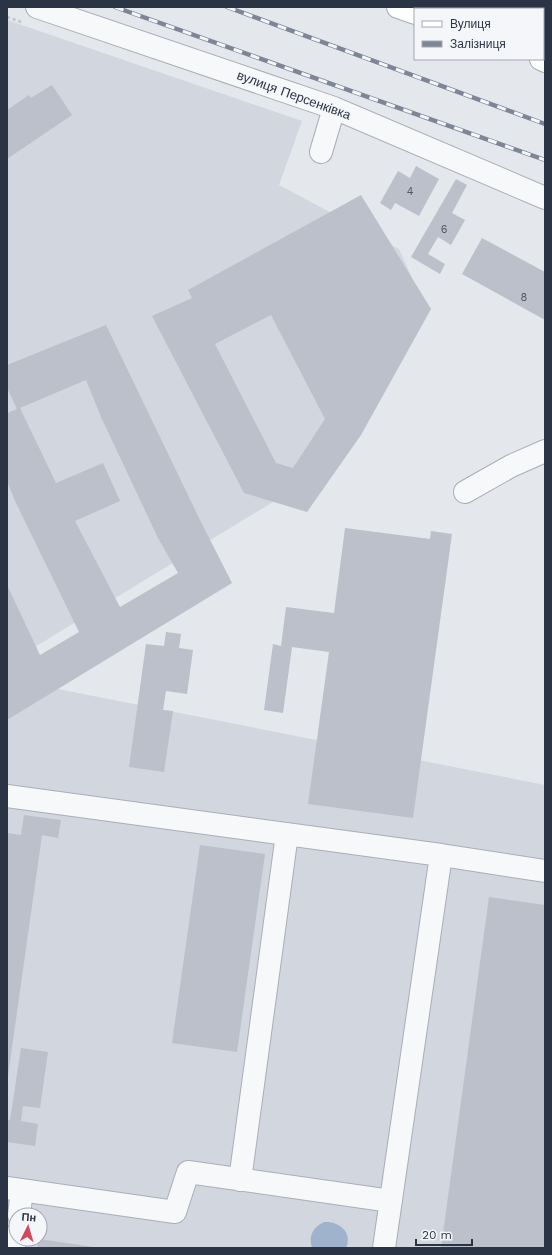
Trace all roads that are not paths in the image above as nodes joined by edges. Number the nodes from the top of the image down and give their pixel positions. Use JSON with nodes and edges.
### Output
{"nodes":[{"id":1,"x":37,"y":7,"type":"edge"},
{"id":2,"x":398,"y":7,"type":"edge"},
{"id":3,"x":414,"y":13,"type":"edge"},
{"id":4,"x":334,"y":108,"type":"junction"},
{"id":5,"x":321,"y":152,"type":"dead end"},
{"id":6,"x":545,"y":198,"type":"edge"},
{"id":7,"x":545,"y":451,"type":"edge"},
{"id":8,"x":465,"y":492,"type":"dead end"},
{"id":9,"x":7,"y":796,"type":"edge"},
{"id":10,"x":287,"y":834,"type":"junction"},
{"id":11,"x":441,"y":855,"type":"junction"},
{"id":12,"x":545,"y":871,"type":"edge"},
{"id":13,"x":240,"y":1180,"type":"junction"},
{"id":14,"x":15,"y":1189,"type":"edge"},
{"id":15,"x":391,"y":1201,"type":"junction"},
{"id":16,"x":18,"y":1207,"type":"edge"},
{"id":17,"x":384,"y":1248,"type":"edge"}],
"edges":[{"from":1,"to":4,"type":"street","name":"вулиця Персенківка"},
{"from":2,"to":3,"type":"main road"},
{"from":4,"to":5,"type":"street"},
{"from":4,"to":6,"type":"street","name":"вулиця Персенківка"},
{"from":7,"to":8,"type":"street"},
{"from":9,"to":10,"type":"street"},
{"from":10,"to":11,"type":"street"},
{"from":10,"to":13,"type":"street"},
{"from":11,"to":12,"type":"street"},
{"from":11,"to":15,"type":"street"},
{"from":13,"to":14,"type":"street"},
{"from":13,"to":15,"type":"street"},
{"from":14,"to":16,"type":"street"},
{"from":15,"to":17,"type":"street"}]}
